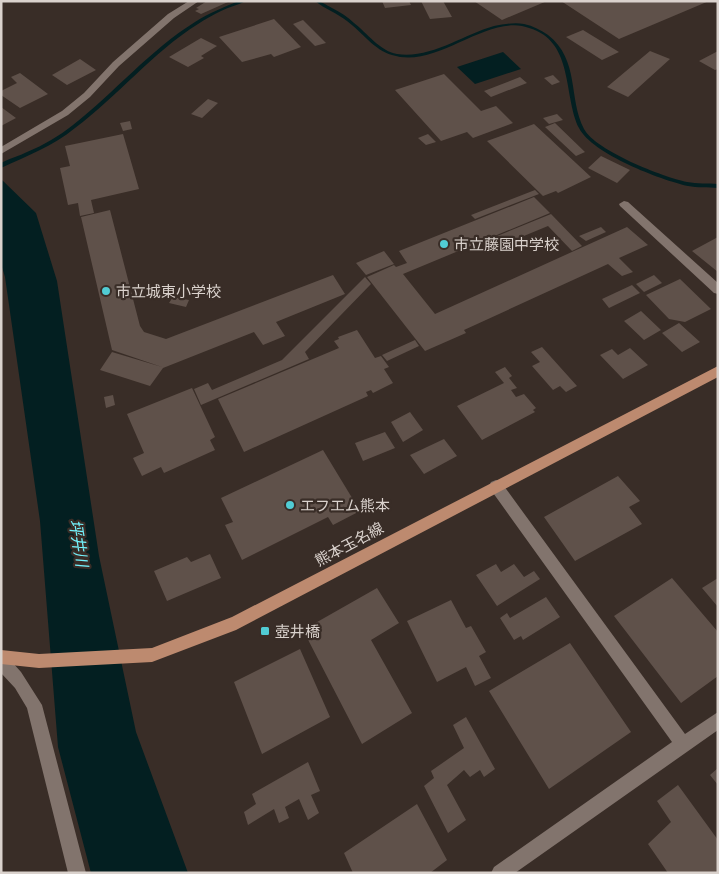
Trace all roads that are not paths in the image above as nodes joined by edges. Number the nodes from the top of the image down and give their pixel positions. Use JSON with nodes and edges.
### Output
{"nodes":[{"id":1,"x":195,"y":1,"type":"edge"},
{"id":2,"x":1,"y":151,"type":"edge"},
{"id":3,"x":624,"y":204,"type":"dead end"},
{"id":4,"x":718,"y":290,"type":"edge"},
{"id":5,"x":718,"y":371,"type":"edge"},
{"id":6,"x":496,"y":486,"type":"junction"},
{"id":7,"x":1,"y":657,"type":"edge"},
{"id":8,"x":1,"y":664,"type":"edge"},
{"id":9,"x":718,"y":720,"type":"edge"},
{"id":10,"x":683,"y":744,"type":"junction"},
{"id":11,"x":77,"y":873,"type":"edge"},
{"id":12,"x":500,"y":873,"type":"edge"}],
"edges":[{"from":1,"to":2,"type":"street"},
{"from":3,"to":4,"type":"street"},
{"from":5,"to":6,"type":"main road","name":"熊本玉名線"},
{"from":6,"to":7,"type":"main road","name":"熊本玉名線"},
{"from":6,"to":10,"type":"street"},
{"from":8,"to":11,"type":"street"},
{"from":9,"to":10,"type":"street"},
{"from":10,"to":12,"type":"street"}]}
